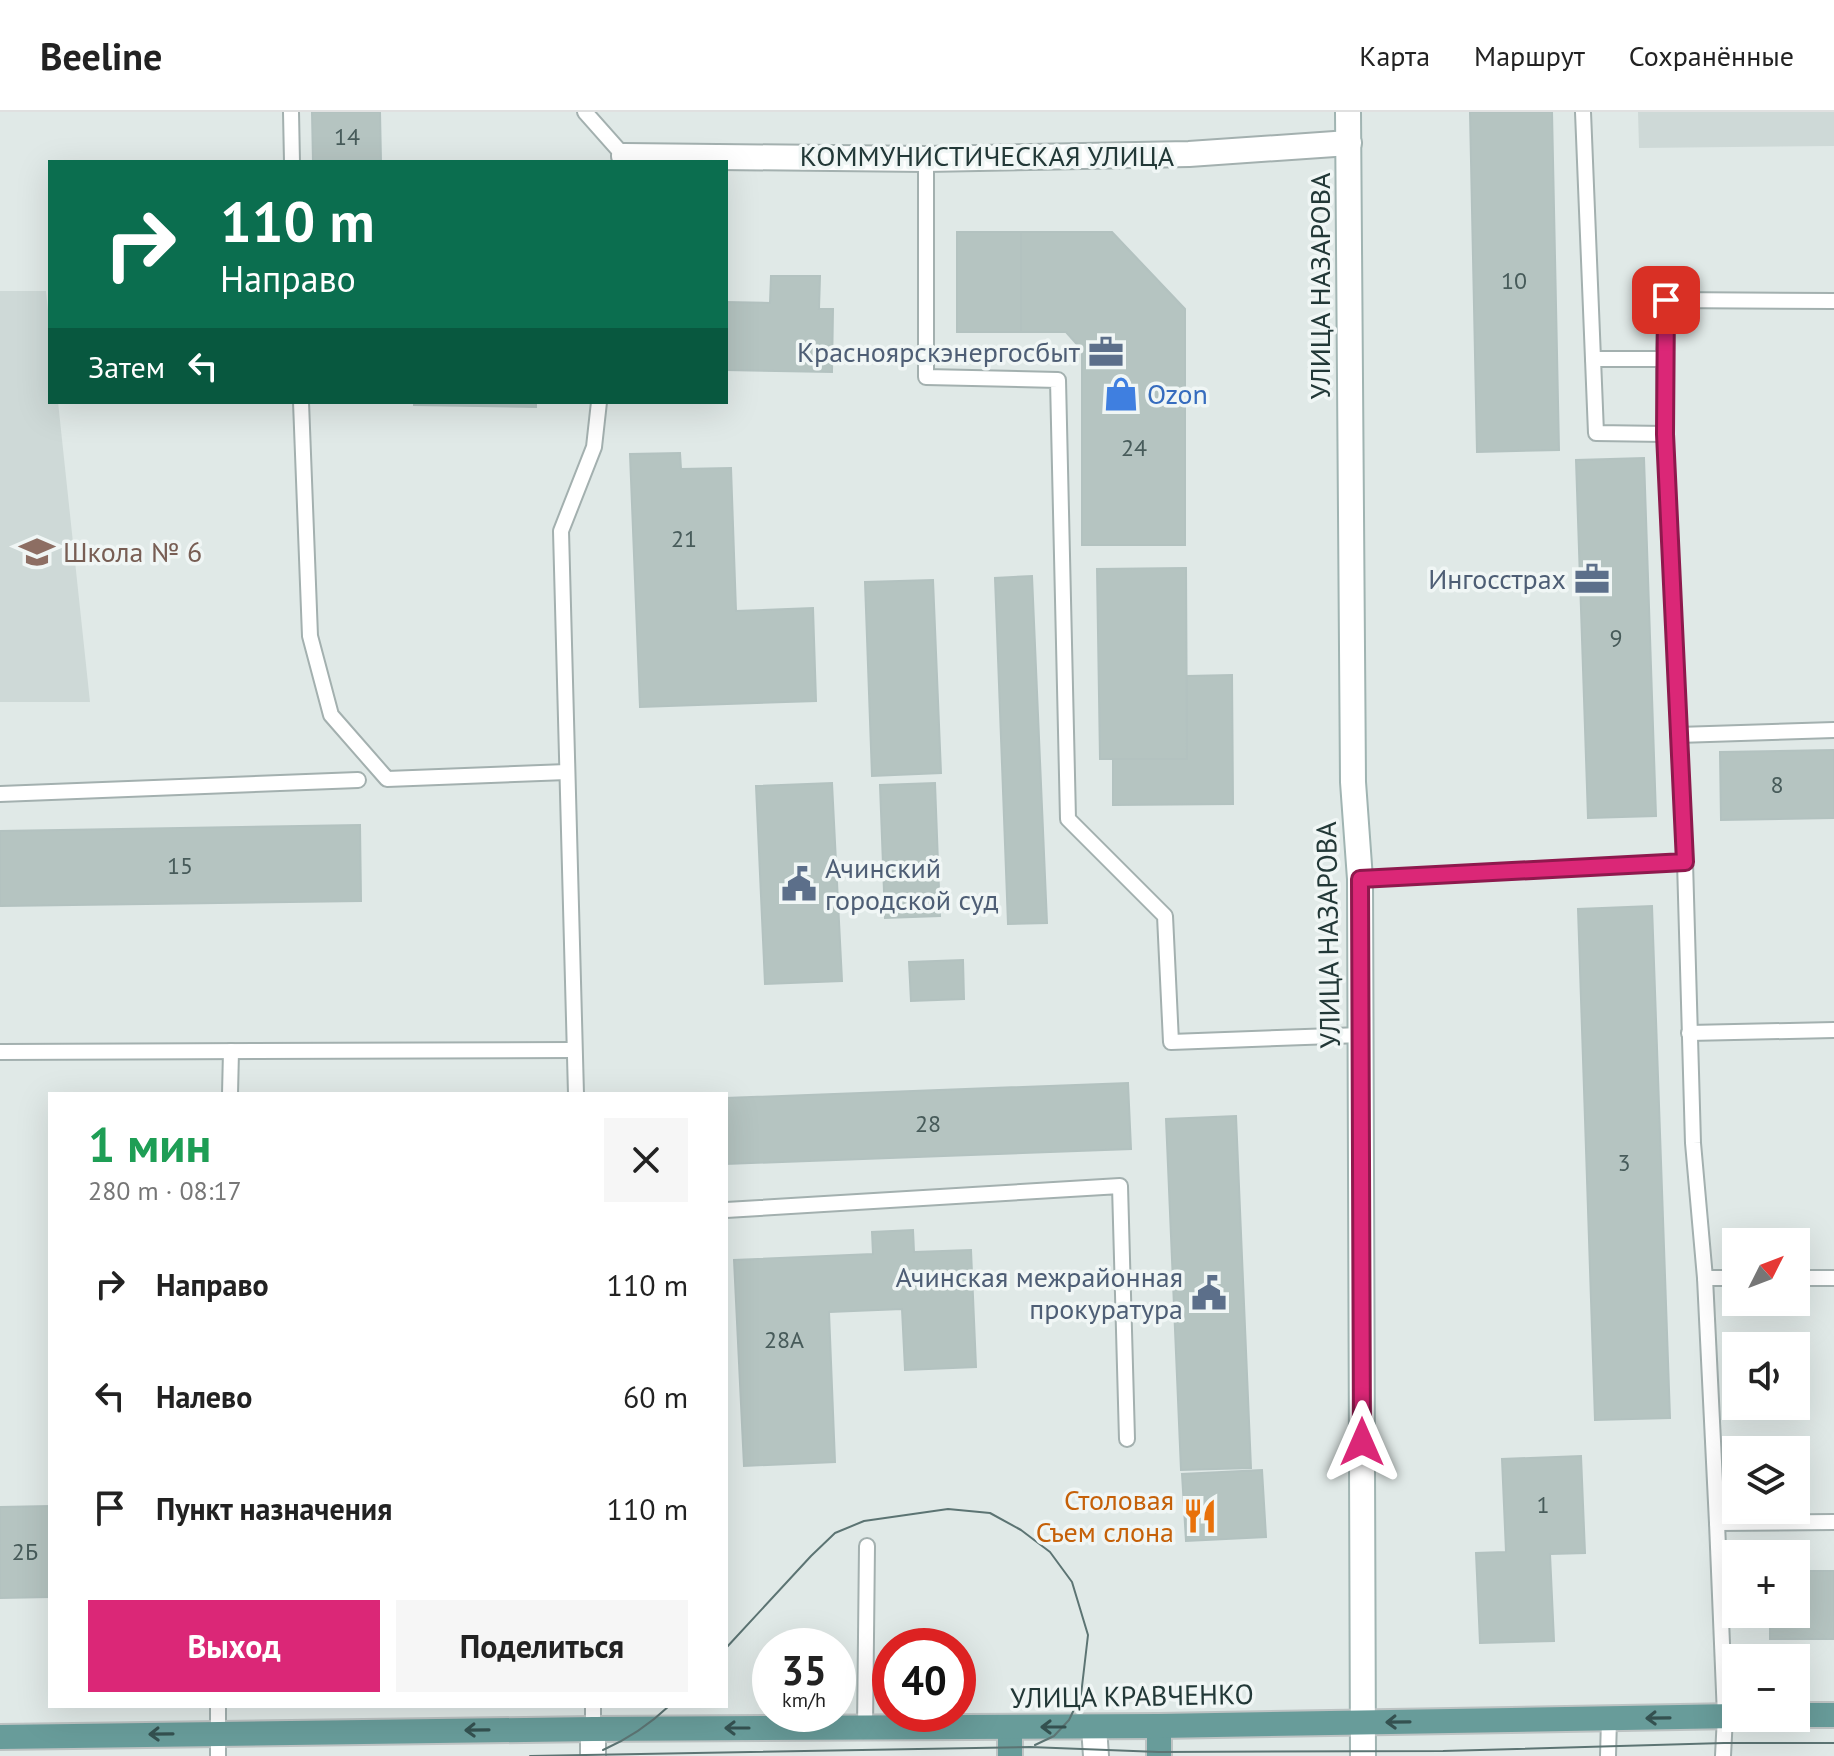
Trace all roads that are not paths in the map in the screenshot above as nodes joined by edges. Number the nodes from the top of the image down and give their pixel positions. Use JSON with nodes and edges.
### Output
{"nodes":[{"id":1,"x":291,"y":112,"type":"edge"},
{"id":2,"x":585,"y":112,"type":"edge"},
{"id":3,"x":1348,"y":112,"type":"edge"},
{"id":4,"x":1583,"y":112,"type":"edge"},
{"id":5,"x":1349,"y":143,"type":"junction"},
{"id":6,"x":624,"y":159,"type":"edge"},
{"id":7,"x":926,"y":159,"type":"junction"},
{"id":8,"x":292,"y":160,"type":"edge"},
{"id":9,"x":1834,"y":301,"type":"edge"},
{"id":10,"x":1593,"y":359,"type":"junction"},
{"id":11,"x":1664,"y":359,"type":"junction"},
{"id":12,"x":301,"y":404,"type":"edge"},
{"id":13,"x":599,"y":404,"type":"edge"},
{"id":14,"x":1665,"y":434,"type":"junction"},
{"id":15,"x":1834,"y":730,"type":"edge"},
{"id":16,"x":1678,"y":735,"type":"junction"},
{"id":17,"x":567,"y":772,"type":"junction"},
{"id":18,"x":358,"y":780,"type":"dead end"},
{"id":19,"x":0,"y":794,"type":"edge"},
{"id":20,"x":1685,"y":862,"type":"junction"},
{"id":21,"x":1360,"y":879,"type":"junction"},
{"id":22,"x":1834,"y":1030,"type":"edge"},
{"id":23,"x":1689,"y":1033,"type":"junction"},
{"id":24,"x":1361,"y":1035,"type":"junction"},
{"id":25,"x":574,"y":1050,"type":"junction"},
{"id":26,"x":231,"y":1051,"type":"junction"},
{"id":27,"x":0,"y":1052,"type":"edge"},
{"id":28,"x":230,"y":1092,"type":"edge"},
{"id":29,"x":576,"y":1092,"type":"edge"},
{"id":30,"x":728,"y":1210,"type":"edge"},
{"id":31,"x":1705,"y":1278,"type":"junction"},
{"id":32,"x":1722,"y":1278,"type":"edge"},
{"id":33,"x":1810,"y":1278,"type":"edge"},
{"id":34,"x":1834,"y":1278,"type":"edge"},
{"id":35,"x":1127,"y":1439,"type":"dead end"},
{"id":36,"x":1834,"y":1522,"type":"edge"},
{"id":37,"x":1717,"y":1523,"type":"junction"},
{"id":38,"x":867,"y":1546,"type":"dead end"},
{"id":39,"x":1725,"y":1644,"type":"edge"},
{"id":40,"x":218,"y":1708,"type":"edge"},
{"id":41,"x":1810,"y":1715,"type":"edge"},
{"id":42,"x":1834,"y":1715,"type":"edge"},
{"id":43,"x":1722,"y":1716,"type":"edge"},
{"id":44,"x":593,"y":1718,"type":"edge"},
{"id":45,"x":1609,"y":1719,"type":"junction"},
{"id":46,"x":1363,"y":1723,"type":"junction"},
{"id":47,"x":1159,"y":1726,"type":"junction"},
{"id":48,"x":1010,"y":1727,"type":"junction"},
{"id":49,"x":1094,"y":1727,"type":"junction"},
{"id":50,"x":865,"y":1728,"type":"junction"},
{"id":51,"x":1727,"y":1732,"type":"edge"},
{"id":52,"x":0,"y":1737,"type":"edge"},
{"id":53,"x":218,"y":1745,"type":"edge"},
{"id":54,"x":593,"y":1756,"type":"edge"},
{"id":55,"x":1010,"y":1756,"type":"edge"},
{"id":56,"x":1096,"y":1756,"type":"edge"},
{"id":57,"x":1159,"y":1756,"type":"edge"},
{"id":58,"x":1363,"y":1756,"type":"edge"},
{"id":59,"x":1608,"y":1756,"type":"edge"},
{"id":60,"x":1723,"y":1756,"type":"edge"}],
"edges":[{"from":1,"to":8,"type":"lane"},
{"from":2,"to":6,"type":"lane"},
{"from":3,"to":5,"type":"street","name":"УЛИЦА НАЗАРОВА"},
{"from":4,"to":10,"type":"lane"},
{"from":5,"to":7,"type":"street","name":"КОММУНИСТИЧЕСКАЯ УЛИЦА"},
{"from":5,"to":21,"type":"street","name":"УЛИЦА НАЗАРОВА"},
{"from":6,"to":7,"type":"street","name":"КОММУНИСТИЧЕСКАЯ УЛИЦА"},
{"from":7,"to":24,"type":"lane"},
{"from":9,"to":11,"type":"lane"},
{"from":10,"to":11,"type":"lane"},
{"from":10,"to":14,"type":"lane"},
{"from":11,"to":14,"type":"lane"},
{"from":12,"to":17,"type":"lane"},
{"from":13,"to":17,"type":"lane"},
{"from":14,"to":16,"type":"lane"},
{"from":15,"to":16,"type":"lane"},
{"from":16,"to":20,"type":"lane"},
{"from":17,"to":25,"type":"lane"},
{"from":18,"to":19,"type":"lane"},
{"from":20,"to":21,"type":"lane"},
{"from":20,"to":23,"type":"lane"},
{"from":21,"to":24,"type":"street","name":"УЛИЦА НАЗАРОВА"},
{"from":22,"to":23,"type":"lane"},
{"from":23,"to":31,"type":"lane"},
{"from":24,"to":46,"type":"street","name":"УЛИЦА НАЗАРОВА"},
{"from":25,"to":26,"type":"lane"},
{"from":25,"to":29,"type":"lane"},
{"from":26,"to":27,"type":"lane"},
{"from":26,"to":28,"type":"lane"},
{"from":30,"to":35,"type":"lane"},
{"from":31,"to":32,"type":"lane"},
{"from":31,"to":37,"type":"lane"},
{"from":33,"to":34,"type":"lane"},
{"from":36,"to":37,"type":"lane"},
{"from":37,"to":39,"type":"lane"},
{"from":38,"to":50,"type":"lane"},
{"from":40,"to":53,"type":"lane"},
{"from":41,"to":42,"type":"main road"},
{"from":43,"to":45,"type":"main road","name":"УЛИЦА КРАВЧЕНКО","one_way":true},
{"from":50,"to":44,"type":"main road","name":"УЛИЦА КРАВЧЕНКО","one_way":true},
{"from":44,"to":53,"type":"main road","name":"УЛИЦА КРАВЧЕНКО","one_way":true},
{"from":44,"to":54,"type":"street"},
{"from":45,"to":46,"type":"main road","name":"УЛИЦА КРАВЧЕНКО","one_way":true},
{"from":45,"to":59,"type":"lane"},
{"from":46,"to":47,"type":"main road","name":"УЛИЦА КРАВЧЕНКО"},
{"from":46,"to":58,"type":"street","name":"УЛИЦА НАЗАРОВА"},
{"from":47,"to":49,"type":"main road","name":"УЛИЦА КРАВЧЕНКО"},
{"from":47,"to":57,"type":"main road"},
{"from":49,"to":48,"type":"main road","name":"УЛИЦА КРАВЧЕНКО","one_way":true},
{"from":48,"to":50,"type":"main road","name":"УЛИЦА КРАВЧЕНКО"},
{"from":48,"to":55,"type":"main road"},
{"from":49,"to":56,"type":"street"},
{"from":51,"to":60,"type":"lane"},
{"from":53,"to":52,"type":"main road","name":"УЛИЦА КРАВЧЕНКО","one_way":true}]}
